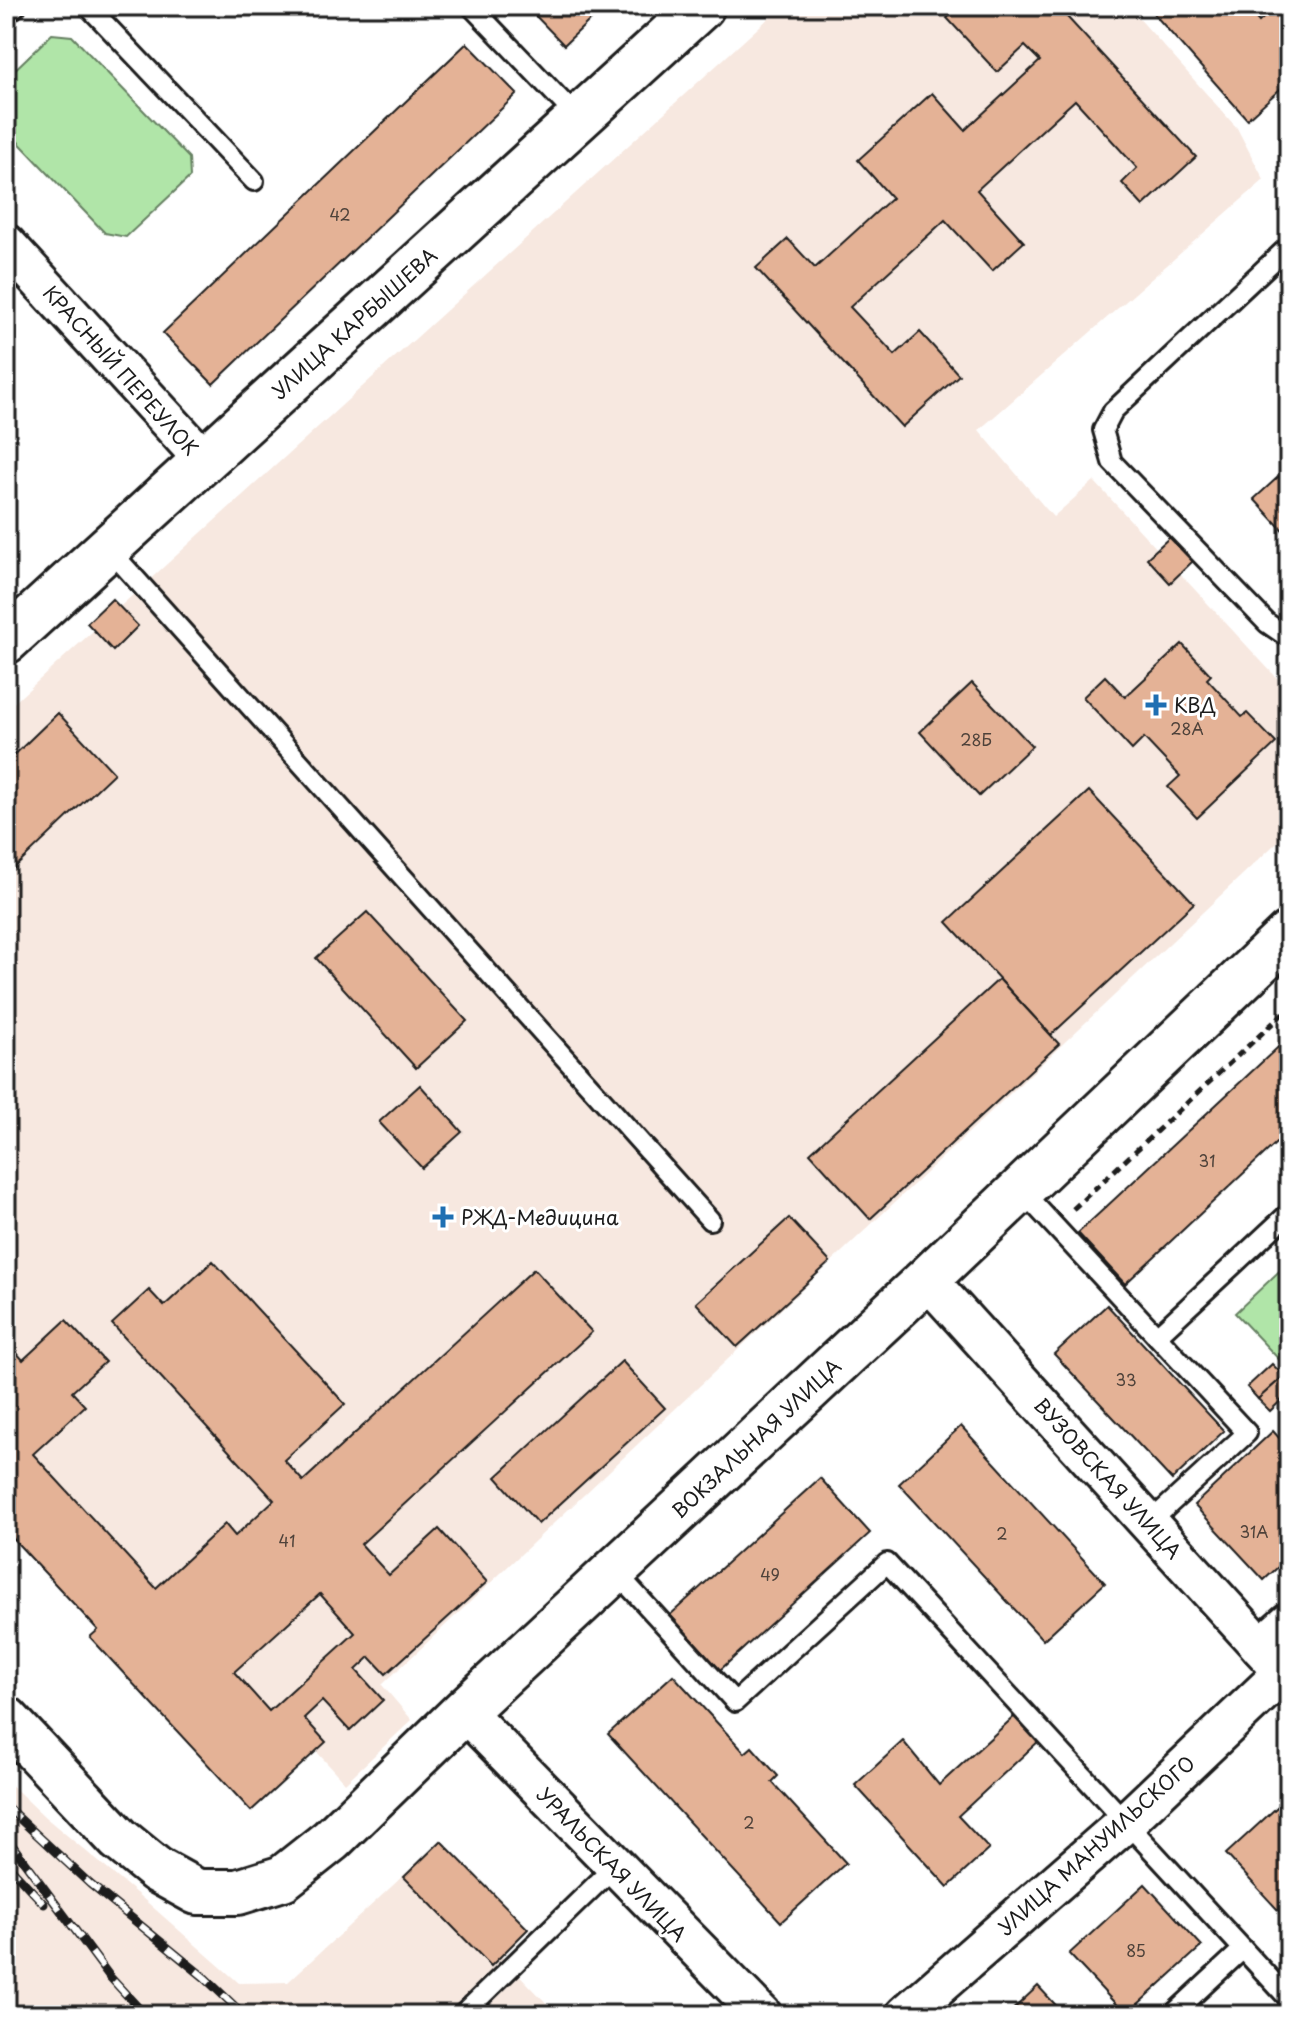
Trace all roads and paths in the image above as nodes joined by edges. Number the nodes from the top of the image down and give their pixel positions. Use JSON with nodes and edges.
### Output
{"nodes":[{"id":1,"x":16,"y":6,"type":"edge"},
{"id":2,"x":88,"y":6,"type":"edge"},
{"id":3,"x":471,"y":6,"type":"edge"},
{"id":4,"x":702,"y":6,"type":"edge"},
{"id":5,"x":6,"y":15,"type":"edge"},
{"id":6,"x":578,"y":118,"type":"junction"},
{"id":7,"x":254,"y":181,"type":"dead end"},
{"id":8,"x":6,"y":244,"type":"edge"},
{"id":9,"x":1289,"y":246,"type":"edge"},
{"id":10,"x":204,"y":460,"type":"junction"},
{"id":11,"x":108,"y":548,"type":"junction"},
{"id":12,"x":1289,"y":638,"type":"edge"},
{"id":13,"x":6,"y":641,"type":"edge"},
{"id":14,"x":1289,"y":934,"type":"edge"},
{"id":15,"x":1289,"y":1008,"type":"edge"},
{"id":16,"x":1021,"y":1190,"type":"junction"},
{"id":17,"x":1289,"y":1213,"type":"edge"},
{"id":18,"x":710,"y":1220,"type":"dead end"},
{"id":19,"x":1054,"y":1226,"type":"junction"},
{"id":20,"x":927,"y":1279,"type":"junction"},
{"id":21,"x":1157,"y":1336,"type":"junction"},
{"id":22,"x":1149,"y":1523,"type":"junction"},
{"id":23,"x":614,"y":1570,"type":"junction"},
{"id":24,"x":1289,"y":1622,"type":"edge"},
{"id":25,"x":1278,"y":1665,"type":"edge"},
{"id":26,"x":464,"y":1711,"type":"junction"},
{"id":27,"x":6,"y":1719,"type":"edge"},
{"id":28,"x":1125,"y":1823,"type":"junction"},
{"id":29,"x":614,"y":1867,"type":"junction"},
{"id":30,"x":1243,"y":1949,"type":"junction"},
{"id":31,"x":1289,"y":1999,"type":"edge"},
{"id":32,"x":462,"y":2015,"type":"edge"},
{"id":33,"x":762,"y":2015,"type":"edge"},
{"id":34,"x":905,"y":2015,"type":"edge"},
{"id":35,"x":1172,"y":2015,"type":"edge"}],
"edges":[{"from":1,"to":5,"type":"lane"},
{"from":2,"to":7,"type":"lane"},
{"from":3,"to":6,"type":"lane"},
{"from":4,"to":6,"type":"street","name":"УЛИЦА КАРБЫШЕВА"},
{"from":6,"to":10,"type":"street","name":"УЛИЦА КАРБЫШЕВА"},
{"from":8,"to":10,"type":"street","name":"КРАСНЫЙ ПЕРЕУЛОК"},
{"from":9,"to":12,"type":"lane"},
{"from":10,"to":11,"type":"street","name":"УЛИЦА КАРБЫШЕВА"},
{"from":11,"to":13,"type":"street","name":"УЛИЦА КАРБЫШЕВА"},
{"from":11,"to":18,"type":"lane"},
{"from":14,"to":16,"type":"street","name":"ВОКЗАЛЬНАЯ УЛИЦА"},
{"from":15,"to":19,"type":"path"},
{"from":16,"to":19,"type":"lane"},
{"from":16,"to":20,"type":"street","name":"ВОКЗАЛЬНАЯ УЛИЦА"},
{"from":17,"to":21,"type":"lane"},
{"from":19,"to":21,"type":"lane"},
{"from":20,"to":22,"type":"street","name":"ВУЗОВСКАЯ УЛИЦА"},
{"from":20,"to":23,"type":"street","name":"ВОКЗАЛЬНАЯ УЛИЦА"},
{"from":21,"to":22,"type":"lane"},
{"from":22,"to":25,"type":"street","name":"ВУЗОВСКАЯ УЛИЦА"},
{"from":23,"to":26,"type":"street","name":"ВОКЗАЛЬНАЯ УЛИЦА"},
{"from":23,"to":28,"type":"lane"},
{"from":24,"to":25,"type":"street","name":"УЛИЦА МАНУИЛЬСКОГО"},
{"from":25,"to":28,"type":"street","name":"УЛИЦА МАНУИЛЬСКОГО"},
{"from":26,"to":27,"type":"street","name":"ВОКЗАЛЬНАЯ УЛИЦА"},
{"from":26,"to":29,"type":"street","name":"УРАЛЬСКАЯ УЛИЦА"},
{"from":28,"to":30,"type":"lane"},
{"from":28,"to":34,"type":"street","name":"УЛИЦА МАНУИЛЬСКОГО"},
{"from":29,"to":32,"type":"lane"},
{"from":29,"to":33,"type":"street","name":"УРАЛЬСКАЯ УЛИЦА"},
{"from":30,"to":31,"type":"lane"},
{"from":30,"to":35,"type":"lane"}]}
